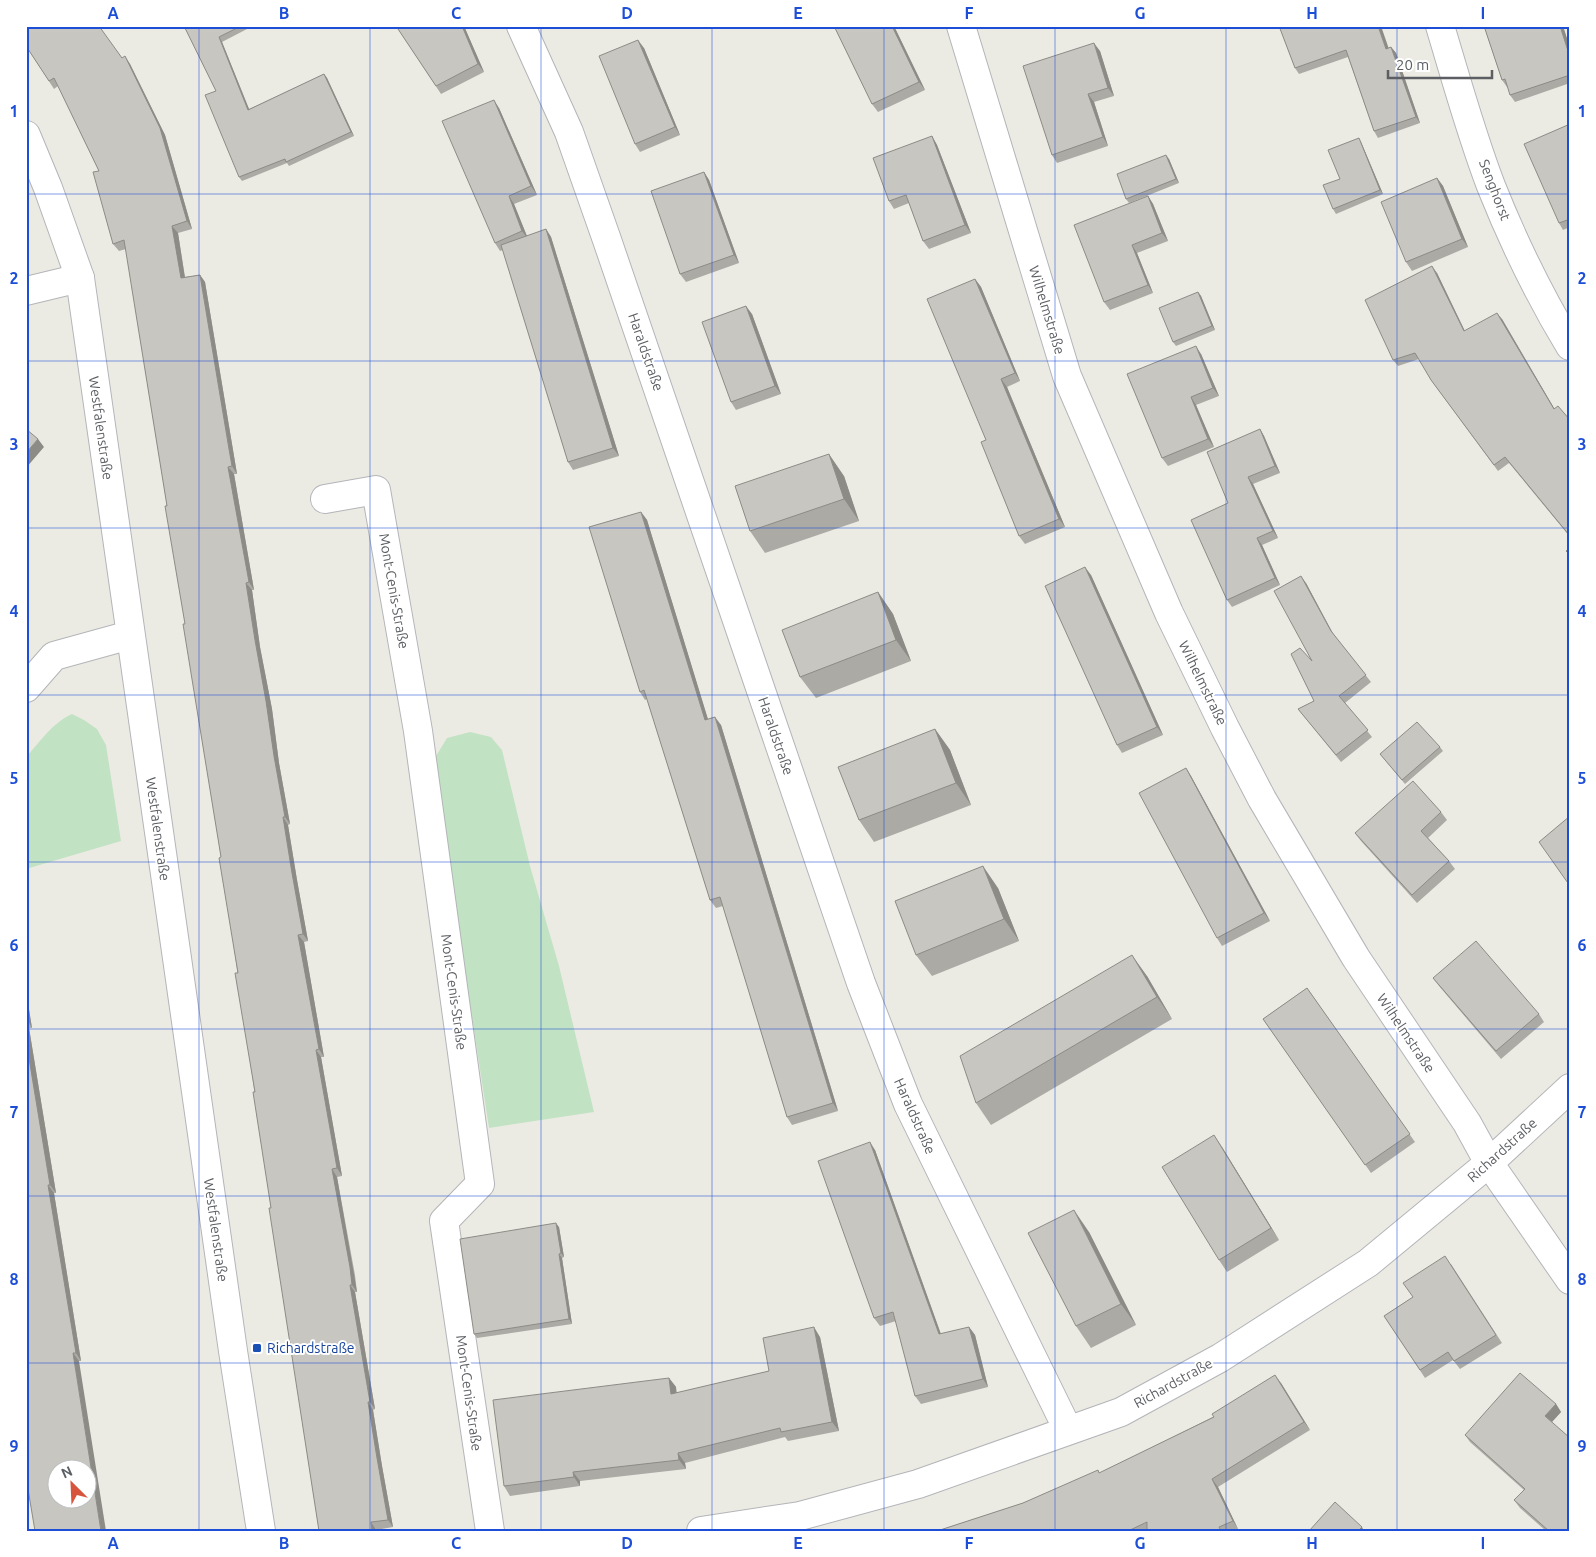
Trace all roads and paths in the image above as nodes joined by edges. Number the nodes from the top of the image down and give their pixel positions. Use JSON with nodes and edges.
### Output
{"nodes":[{"id":1,"x":521,"y":26,"type":"edge"},
{"id":2,"x":960,"y":26,"type":"edge"},
{"id":3,"x":1440,"y":26,"type":"edge"},
{"id":4,"x":26,"y":135,"type":"edge"},
{"id":5,"x":80,"y":278,"type":"junction"},
{"id":6,"x":26,"y":291,"type":"edge"},
{"id":7,"x":1570,"y":346,"type":"edge"},
{"id":8,"x":325,"y":499,"type":"dead end"},
{"id":9,"x":130,"y":635,"type":"junction"},
{"id":10,"x":26,"y":688,"type":"edge"},
{"id":11,"x":1570,"y":1088,"type":"edge"},
{"id":12,"x":1489,"y":1163,"type":"junction"},
{"id":13,"x":1570,"y":1280,"type":"edge"},
{"id":14,"x":1068,"y":1430,"type":"junction"},
{"id":15,"x":261,"y":1531,"type":"edge"},
{"id":16,"x":490,"y":1531,"type":"edge"},
{"id":17,"x":701,"y":1531,"type":"edge"}],
"edges":[{"from":1,"to":14,"type":"street","name":"Haraldstraße"},
{"from":2,"to":12,"type":"street","name":"Wilhelmstraße"},
{"from":3,"to":7,"type":"street","name":"Senghorst"},
{"from":4,"to":5,"type":"street","name":"Westfalenstraße"},
{"from":5,"to":6,"type":"street"},
{"from":5,"to":9,"type":"street","name":"Westfalenstraße"},
{"from":8,"to":16,"type":"street","name":"Mont-Cenis-Straße"},
{"from":9,"to":10,"type":"street"},
{"from":9,"to":15,"type":"street","name":"Westfalenstraße"},
{"from":11,"to":12,"type":"street","name":"Richardstraße"},
{"from":12,"to":13,"type":"street","name":"Wilhelmstraße"},
{"from":12,"to":14,"type":"street","name":"Richardstraße"},
{"from":14,"to":17,"type":"street","name":"Richardstraße"}]}
